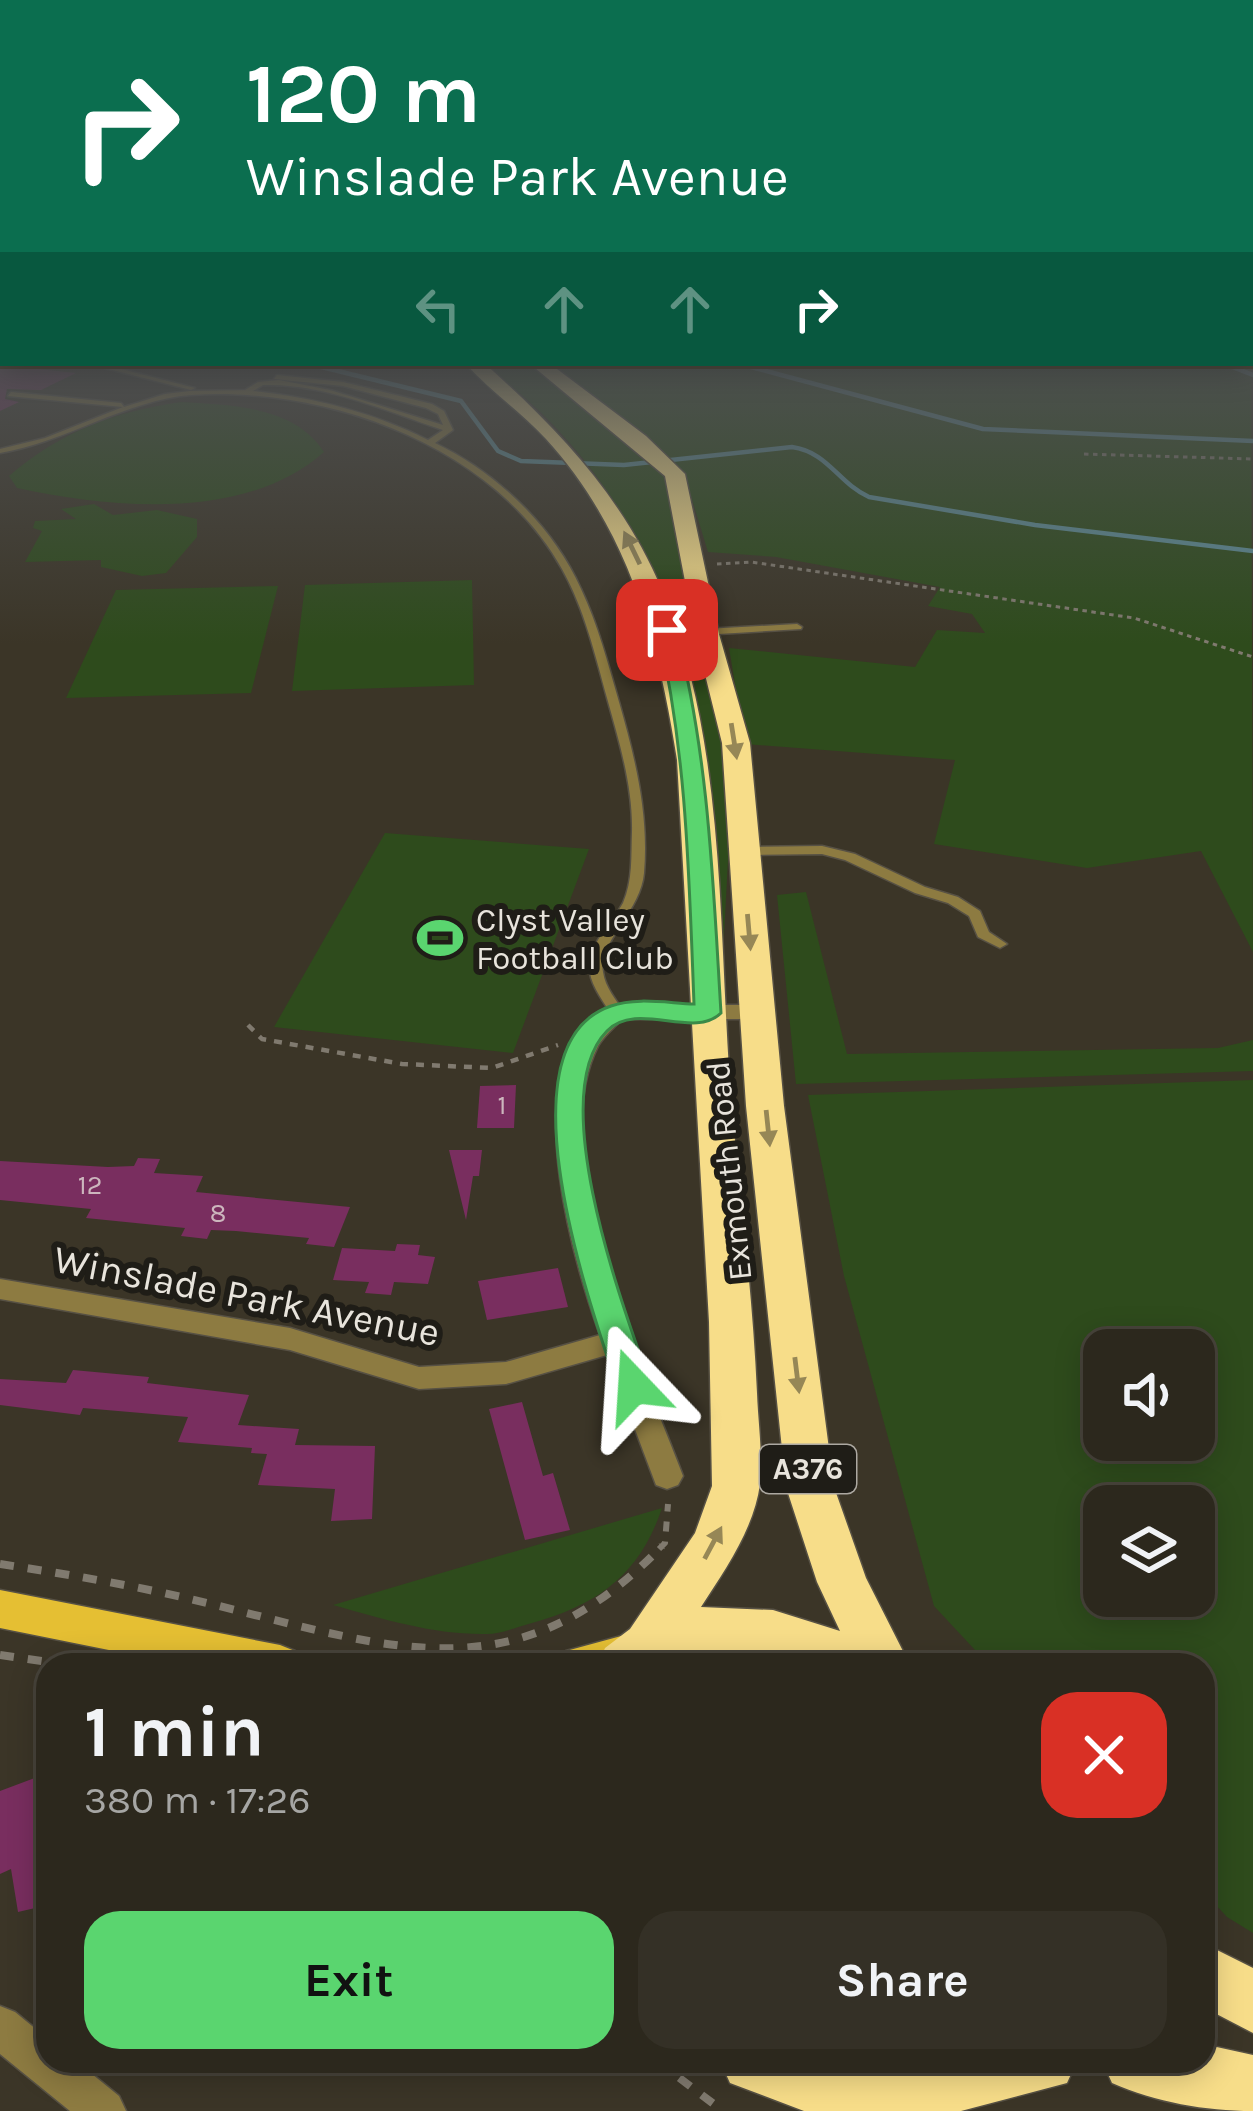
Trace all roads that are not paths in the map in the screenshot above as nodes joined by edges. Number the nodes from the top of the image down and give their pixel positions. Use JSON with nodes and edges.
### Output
{"nodes":[{"id":1,"x":437,"y":447,"type":"edge"},
{"id":2,"x":563,"y":447,"type":"edge"},
{"id":3,"x":644,"y":447,"type":"edge"},
{"id":4,"x":797,"y":627,"type":"dead end"},
{"id":5,"x":669,"y":634,"type":"junction"},
{"id":6,"x":707,"y":634,"type":"junction"},
{"id":7,"x":743,"y":851,"type":"junction"},
{"id":8,"x":1000,"y":944,"type":"dead end"},
{"id":9,"x":617,"y":1012,"type":"junction"},
{"id":10,"x":757,"y":1012,"type":"junction"},
{"id":11,"x":707,"y":1013,"type":"junction"},
{"id":12,"x":0,"y":1289,"type":"edge"},
{"id":13,"x":617,"y":1341,"type":"junction"},
{"id":14,"x":667,"y":1476,"type":"road end"},
{"id":15,"x":0,"y":1609,"type":"edge"},
{"id":16,"x":220,"y":1653,"type":"edge"},
{"id":17,"x":644,"y":1653,"type":"edge"},
{"id":18,"x":648,"y":1653,"type":"edge"},
{"id":19,"x":835,"y":1653,"type":"edge"},
{"id":20,"x":878,"y":1653,"type":"edge"},
{"id":21,"x":1215,"y":1980,"type":"edge"},
{"id":22,"x":1253,"y":2002,"type":"edge"},
{"id":23,"x":0,"y":2027,"type":"edge"},
{"id":24,"x":36,"y":2056,"type":"edge"},
{"id":25,"x":57,"y":2073,"type":"edge"},
{"id":26,"x":1003,"y":2073,"type":"edge"},
{"id":27,"x":971,"y":2082,"type":"edge"},
{"id":28,"x":796,"y":2086,"type":"edge"},
{"id":29,"x":104,"y":2111,"type":"edge"}],
"edges":[{"from":1,"to":9,"type":"lane"},
{"from":5,"to":2,"type":"highway","name":"Exmouth Road","number":"A376","one_way":true},
{"from":3,"to":6,"type":"highway","name":"Exmouth Road","number":"A376"},
{"from":4,"to":6,"type":"lane"},
{"from":5,"to":6,"type":"lane"},
{"from":5,"to":11,"type":"highway","name":"Exmouth Road","number":"A376"},
{"from":6,"to":7,"type":"highway","name":"Exmouth Road","number":"A376","one_way":true},
{"from":7,"to":8,"type":"lane"},
{"from":7,"to":10,"type":"highway","name":"Exmouth Road","number":"A376","one_way":true},
{"from":9,"to":11,"type":"street"},
{"from":9,"to":13,"type":"street"},
{"from":10,"to":11,"type":"street"},
{"from":10,"to":20,"type":"highway","name":"Exmouth Road","number":"A376","one_way":true},
{"from":17,"to":11,"type":"highway","name":"Exmouth Road","number":"A376","one_way":true},
{"from":12,"to":13,"type":"street","name":"Winslade Park Avenue"},
{"from":13,"to":14,"type":"street"},
{"from":15,"to":16,"type":"main road"},
{"from":18,"to":19,"type":"highway"},
{"from":21,"to":22,"type":"highway"},
{"from":23,"to":24,"type":"street"},
{"from":25,"to":29,"type":"street"},
{"from":26,"to":27,"type":"highway"},
{"from":27,"to":28,"type":"highway"}]}
